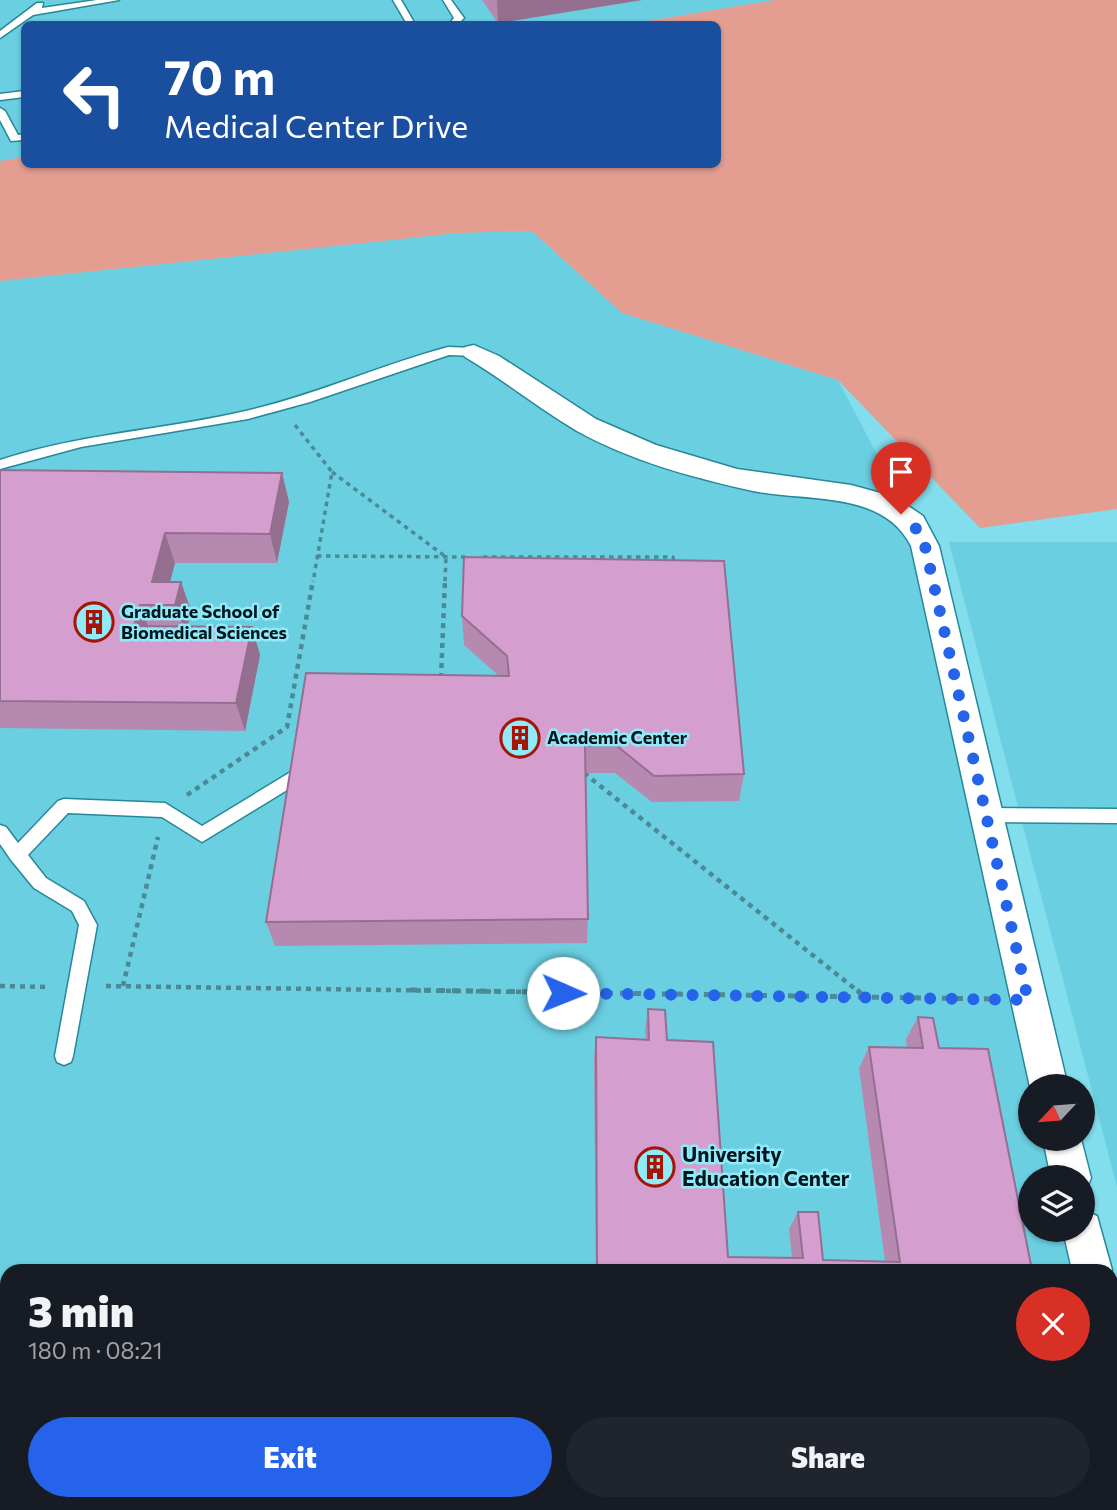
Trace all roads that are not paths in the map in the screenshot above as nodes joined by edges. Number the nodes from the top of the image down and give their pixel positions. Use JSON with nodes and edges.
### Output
{"nodes":[{"id":1,"x":47,"y":0,"type":"edge"},
{"id":2,"x":115,"y":0,"type":"edge"},
{"id":3,"x":397,"y":0,"type":"edge"},
{"id":4,"x":447,"y":0,"type":"edge"},
{"id":5,"x":32,"y":12,"type":"junction"},
{"id":6,"x":409,"y":21,"type":"edge"},
{"id":7,"x":456,"y":21,"type":"edge"},
{"id":8,"x":0,"y":35,"type":"edge"},
{"id":9,"x":21,"y":94,"type":"edge"},
{"id":10,"x":0,"y":97,"type":"edge"},
{"id":11,"x":0,"y":111,"type":"edge"},
{"id":12,"x":21,"y":138,"type":"edge"},
{"id":13,"x":474,"y":352,"type":"joint"},
{"id":14,"x":0,"y":465,"type":"edge"},
{"id":15,"x":299,"y":774,"type":"edge"},
{"id":16,"x":986,"y":815,"type":"junction"},
{"id":17,"x":1117,"y":816,"type":"edge"},
{"id":18,"x":0,"y":832,"type":"edge"},
{"id":19,"x":17,"y":855,"type":"junction"},
{"id":20,"x":64,"y":1056,"type":"dead end"},
{"id":21,"x":1046,"y":1074,"type":"edge"},
{"id":22,"x":1086,"y":1242,"type":"edge"},
{"id":23,"x":1091,"y":1264,"type":"edge"}],
"edges":[{"from":1,"to":5,"type":"lane"},
{"from":2,"to":5,"type":"lane"},
{"from":3,"to":6,"type":"lane"},
{"from":4,"to":7,"type":"lane"},
{"from":5,"to":8,"type":"lane"},
{"from":9,"to":10,"type":"lane"},
{"from":11,"to":12,"type":"lane"},
{"from":13,"to":14,"type":"lane"},
{"from":13,"to":16,"type":"street"},
{"from":15,"to":19,"type":"lane"},
{"from":16,"to":17,"type":"lane"},
{"from":16,"to":21,"type":"street"},
{"from":18,"to":19,"type":"lane"},
{"from":19,"to":20,"type":"lane"},
{"from":22,"to":23,"type":"street"}]}
